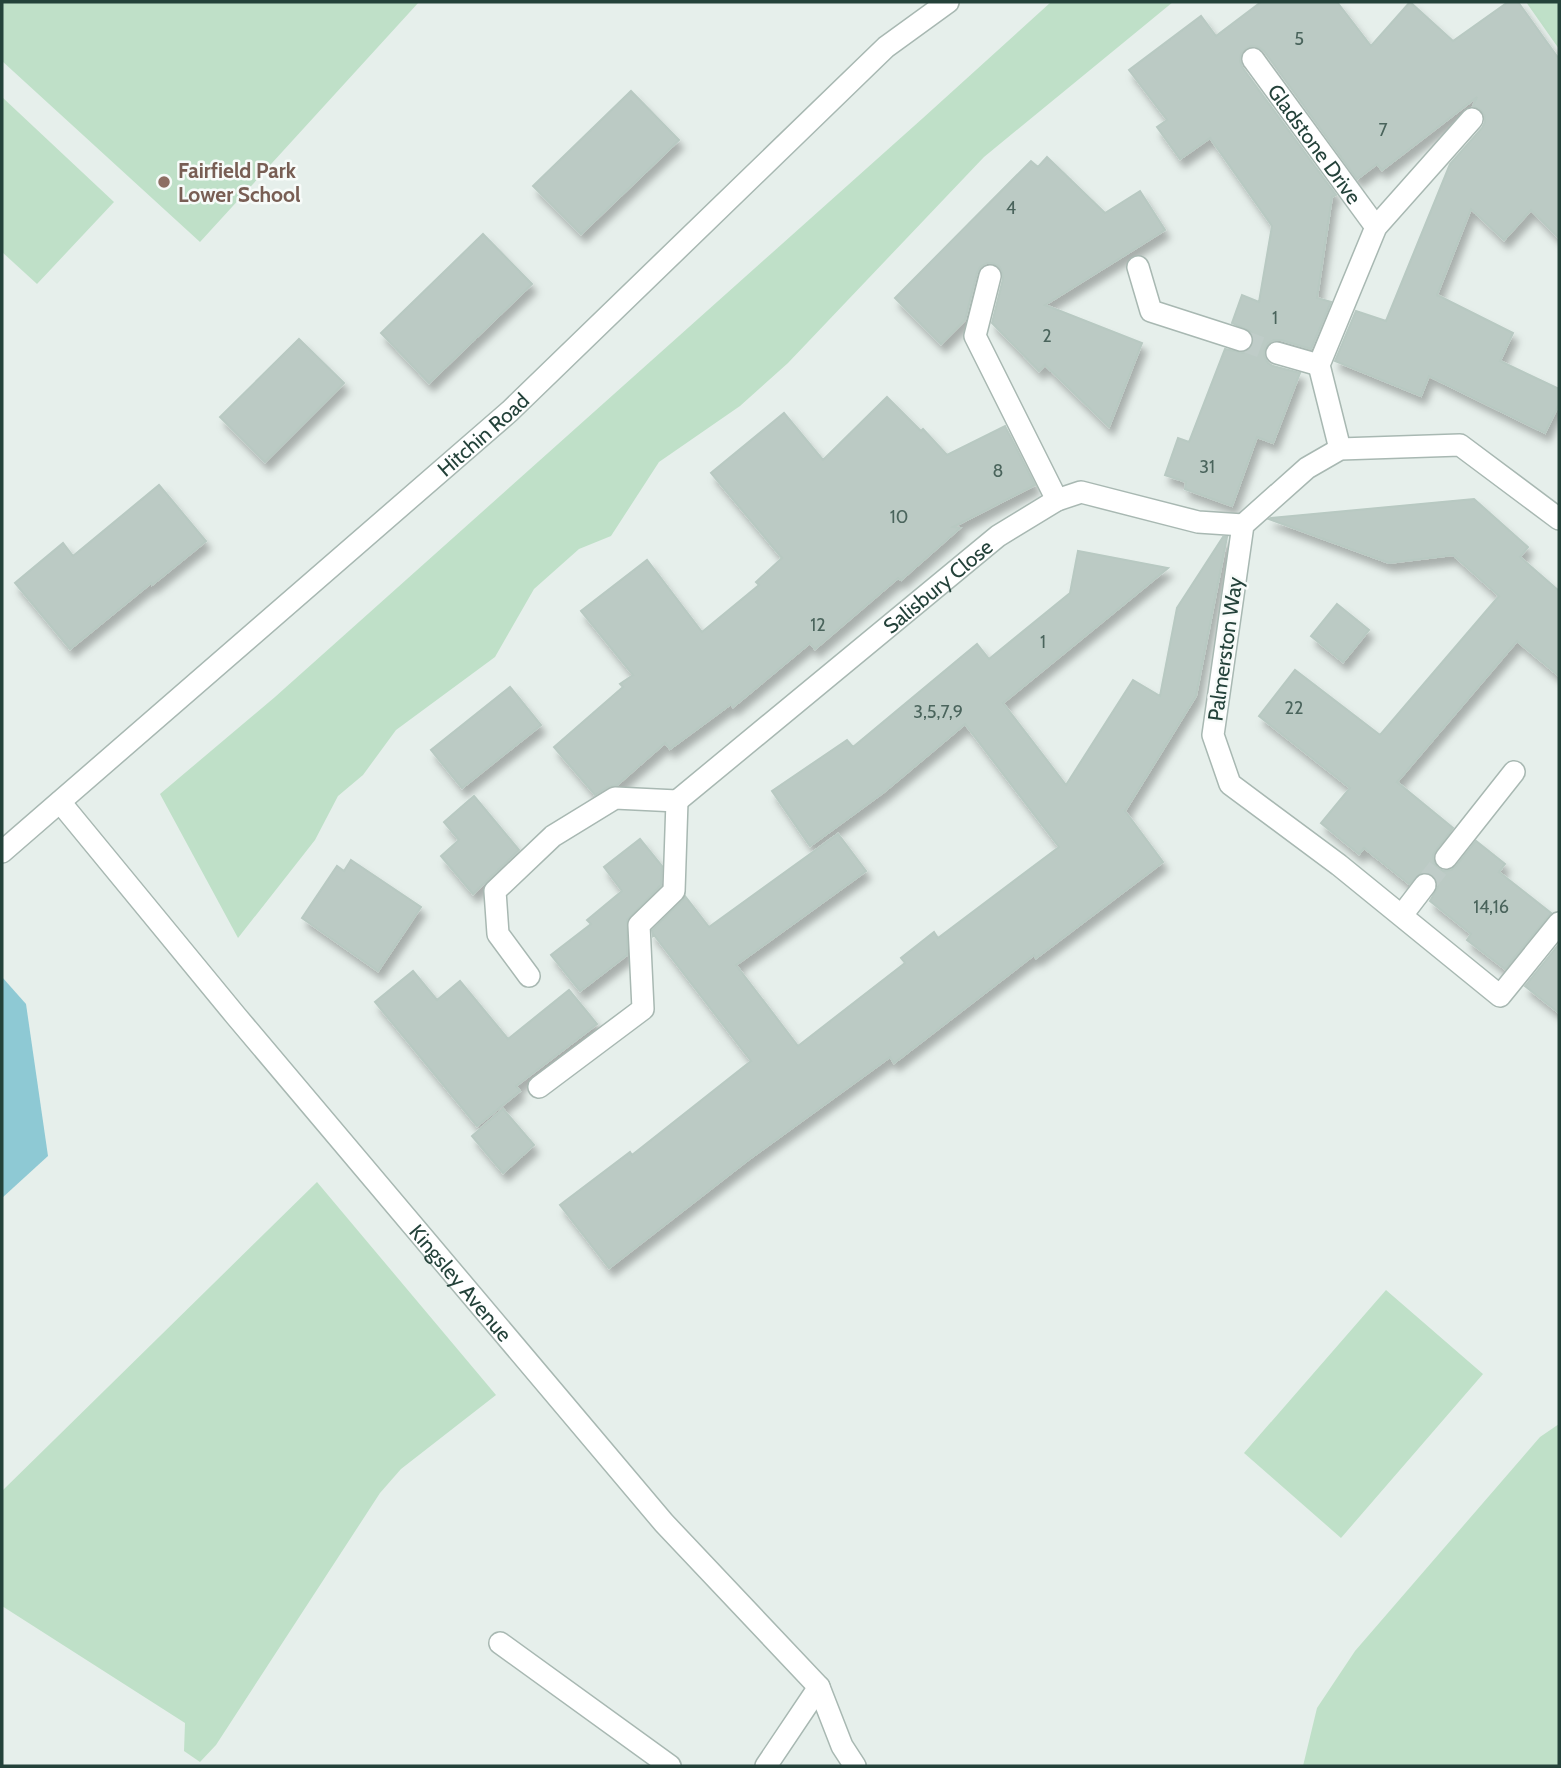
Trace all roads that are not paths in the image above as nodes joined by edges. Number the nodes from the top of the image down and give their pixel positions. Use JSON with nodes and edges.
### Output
{"nodes":[{"id":1,"x":948,"y":2,"type":"edge"},
{"id":2,"x":1253,"y":59,"type":"dead end"},
{"id":3,"x":1472,"y":119,"type":"dead end"},
{"id":4,"x":1376,"y":227,"type":"junction"},
{"id":5,"x":1138,"y":267,"type":"dead end"},
{"id":6,"x":990,"y":275,"type":"dead end"},
{"id":7,"x":1241,"y":340,"type":"tunnel mouth"},
{"id":8,"x":1277,"y":353,"type":"tunnel mouth"},
{"id":9,"x":1319,"y":365,"type":"junction"},
{"id":10,"x":1340,"y":449,"type":"junction"},
{"id":11,"x":1057,"y":500,"type":"junction"},
{"id":12,"x":1559,"y":519,"type":"edge"},
{"id":13,"x":1243,"y":525,"type":"junction"},
{"id":14,"x":1514,"y":772,"type":"dead end"},
{"id":15,"x":677,"y":801,"type":"junction"},
{"id":16,"x":60,"y":802,"type":"junction"},
{"id":17,"x":2,"y":852,"type":"edge"},
{"id":18,"x":1446,"y":858,"type":"tunnel mouth"},
{"id":19,"x":1425,"y":886,"type":"tunnel mouth"},
{"id":20,"x":1402,"y":915,"type":"junction"},
{"id":21,"x":1559,"y":923,"type":"edge"},
{"id":22,"x":529,"y":976,"type":"dead end"},
{"id":23,"x":539,"y":1087,"type":"dead end"},
{"id":24,"x":500,"y":1643,"type":"dead end"},
{"id":25,"x":819,"y":1687,"type":"junction"},
{"id":26,"x":670,"y":1766,"type":"edge"},
{"id":27,"x":766,"y":1766,"type":"edge"},
{"id":28,"x":856,"y":1766,"type":"edge"}],
"edges":[{"from":1,"to":16,"type":"street","name":"Hitchin Road"},
{"from":2,"to":4,"type":"street","name":"Gladstone Drive"},
{"from":3,"to":4,"type":"street","name":"Gladstone Drive"},
{"from":4,"to":9,"type":"street","name":"Gladstone Drive"},
{"from":5,"to":7,"type":"street"},
{"from":6,"to":11,"type":"street"},
{"from":8,"to":9,"type":"street"},
{"from":9,"to":10,"type":"street"},
{"from":10,"to":12,"type":"street"},
{"from":10,"to":13,"type":"street"},
{"from":11,"to":13,"type":"street","name":"Salisbury Close"},
{"from":11,"to":15,"type":"street","name":"Salisbury Close"},
{"from":13,"to":20,"type":"street","name":"Palmerston Way"},
{"from":14,"to":18,"type":"street"},
{"from":15,"to":22,"type":"street"},
{"from":15,"to":23,"type":"street"},
{"from":16,"to":17,"type":"street","name":"Hitchin Road"},
{"from":16,"to":25,"type":"street","name":"Kingsley Avenue"},
{"from":19,"to":20,"type":"street"},
{"from":20,"to":21,"type":"street","name":"Palmerston Way"},
{"from":24,"to":26,"type":"street"},
{"from":25,"to":27,"type":"street"},
{"from":25,"to":28,"type":"street","name":"Kingsley Avenue"}]}
